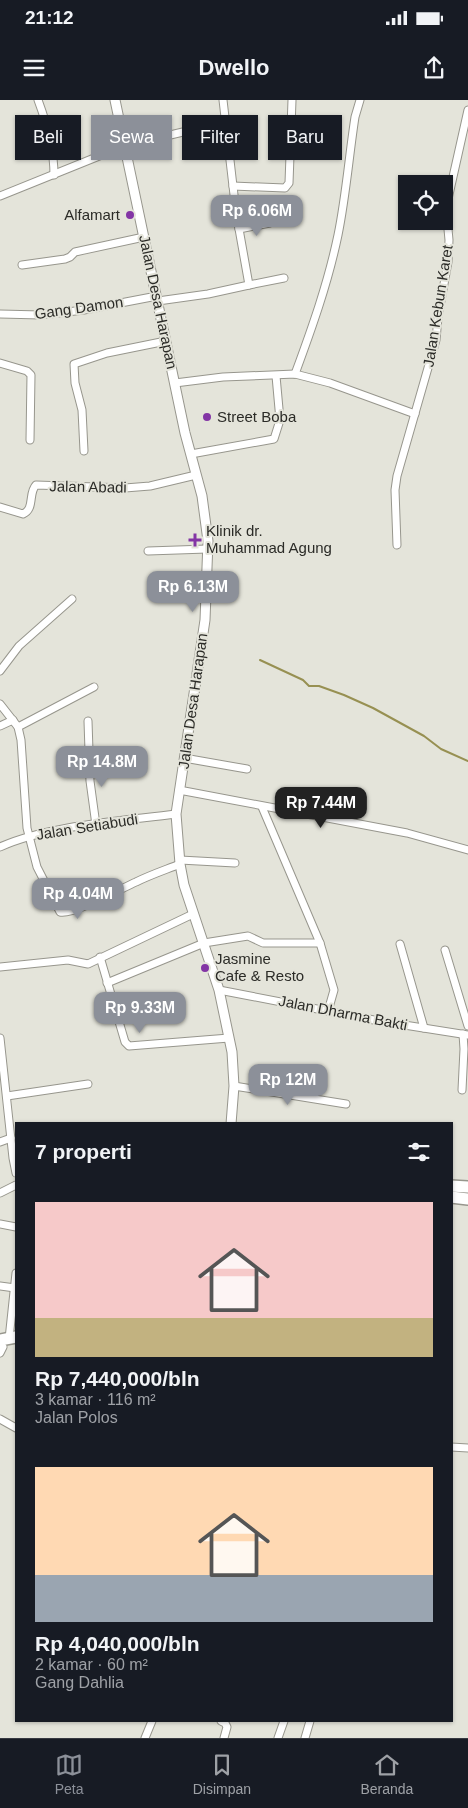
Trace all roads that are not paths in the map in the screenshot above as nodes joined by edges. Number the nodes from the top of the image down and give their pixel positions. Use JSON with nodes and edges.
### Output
{"nodes":[{"id":1,"x":38,"y":100,"type":"edge"},
{"id":2,"x":115,"y":100,"type":"edge"},
{"id":3,"x":223,"y":100,"type":"edge"},
{"id":4,"x":292,"y":100,"type":"edge"},
{"id":5,"x":360,"y":100,"type":"edge"},
{"id":6,"x":468,"y":110,"type":"edge"},
{"id":7,"x":118,"y":115,"type":"edge"},
{"id":8,"x":224,"y":115,"type":"edge"},
{"id":9,"x":91,"y":160,"type":"edge"},
{"id":10,"x":127,"y":160,"type":"edge"},
{"id":11,"x":230,"y":160,"type":"edge"},
{"id":12,"x":54,"y":175,"type":"junction"},
{"id":13,"x":233,"y":186,"type":"junction"},
{"id":14,"x":0,"y":196,"type":"edge"},
{"id":15,"x":270,"y":223,"type":"dead end"},
{"id":16,"x":239,"y":229,"type":"junction"},
{"id":17,"x":144,"y":237,"type":"junction"},
{"id":18,"x":22,"y":265,"type":"dead end"},
{"id":19,"x":284,"y":278,"type":"dead end"},
{"id":20,"x":249,"y":285,"type":"junction"},
{"id":21,"x":157,"y":299,"type":"junction"},
{"id":22,"x":0,"y":314,"type":"edge"},
{"id":23,"x":166,"y":341,"type":"junction"},
{"id":24,"x":0,"y":363,"type":"edge"},
{"id":25,"x":295,"y":374,"type":"junction"},
{"id":26,"x":276,"y":376,"type":"junction"},
{"id":27,"x":175,"y":383,"type":"junction"},
{"id":28,"x":415,"y":414,"type":"junction"},
{"id":29,"x":30,"y":440,"type":"dead end"},
{"id":30,"x":84,"y":451,"type":"dead end"},
{"id":31,"x":191,"y":454,"type":"junction"},
{"id":32,"x":196,"y":475,"type":"junction"},
{"id":33,"x":0,"y":507,"type":"edge"},
{"id":34,"x":397,"y":545,"type":"dead end"},
{"id":35,"x":207,"y":549,"type":"junction"},
{"id":36,"x":148,"y":551,"type":"dead end"},
{"id":37,"x":72,"y":599,"type":"dead end"},
{"id":38,"x":0,"y":671,"type":"edge"},
{"id":39,"x":94,"y":687,"type":"dead end"},
{"id":40,"x":0,"y":704,"type":"edge"},
{"id":41,"x":13,"y":720,"type":"junction"},
{"id":42,"x":88,"y":721,"type":"dead end"},
{"id":43,"x":0,"y":726,"type":"edge"},
{"id":44,"x":18,"y":727,"type":"junction"},
{"id":45,"x":184,"y":758,"type":"junction"},
{"id":46,"x":247,"y":769,"type":"dead end"},
{"id":47,"x":179,"y":790,"type":"junction"},
{"id":48,"x":262,"y":807,"type":"junction"},
{"id":49,"x":176,"y":814,"type":"junction"},
{"id":50,"x":96,"y":824,"type":"junction"},
{"id":51,"x":28,"y":837,"type":"junction"},
{"id":52,"x":0,"y":847,"type":"edge"},
{"id":53,"x":468,"y":850,"type":"edge"},
{"id":54,"x":180,"y":862,"type":"junction"},
{"id":55,"x":235,"y":862,"type":"dead end"},
{"id":56,"x":193,"y":914,"type":"junction"},
{"id":57,"x":204,"y":943,"type":"junction"},
{"id":58,"x":320,"y":943,"type":"junction"},
{"id":59,"x":400,"y":944,"type":"dead end"},
{"id":60,"x":446,"y":950,"type":"dead end"},
{"id":61,"x":100,"y":958,"type":"junction"},
{"id":62,"x":0,"y":967,"type":"edge"},
{"id":63,"x":107,"y":983,"type":"junction"},
{"id":64,"x":219,"y":990,"type":"junction"},
{"id":65,"x":328,"y":1011,"type":"junction"},
{"id":66,"x":468,"y":1026,"type":"edge"},
{"id":67,"x":424,"y":1028,"type":"junction"},
{"id":68,"x":465,"y":1034,"type":"edge"},
{"id":69,"x":0,"y":1038,"type":"edge"},
{"id":70,"x":230,"y":1038,"type":"junction"},
{"id":71,"x":88,"y":1084,"type":"dead end"},
{"id":72,"x":3,"y":1086,"type":"edge"},
{"id":73,"x":234,"y":1086,"type":"junction"},
{"id":74,"x":462,"y":1090,"type":"dead end"},
{"id":75,"x":7,"y":1096,"type":"junction"},
{"id":76,"x":346,"y":1104,"type":"dead end"},
{"id":77,"x":231,"y":1122,"type":"edge"},
{"id":78,"x":11,"y":1138,"type":"junction"},
{"id":79,"x":0,"y":1142,"type":"edge"},
{"id":80,"x":15,"y":1166,"type":"edge"},
{"id":81,"x":15,"y":1186,"type":"edge"},
{"id":82,"x":453,"y":1186,"type":"edge"},
{"id":83,"x":468,"y":1187,"type":"edge"},
{"id":84,"x":0,"y":1193,"type":"edge"},
{"id":85,"x":453,"y":1197,"type":"edge"},
{"id":86,"x":468,"y":1199,"type":"edge"},
{"id":87,"x":0,"y":1224,"type":"edge"},
{"id":88,"x":15,"y":1227,"type":"edge"},
{"id":89,"x":0,"y":1286,"type":"edge"},
{"id":90,"x":15,"y":1288,"type":"joint"},
{"id":91,"x":6,"y":1344,"type":"edge"},
{"id":92,"x":0,"y":1419,"type":"edge"},
{"id":93,"x":15,"y":1427,"type":"edge"},
{"id":94,"x":453,"y":1447,"type":"edge"},
{"id":95,"x":468,"y":1448,"type":"edge"},
{"id":96,"x":152,"y":1722,"type":"edge"},
{"id":97,"x":223,"y":1722,"type":"edge"},
{"id":98,"x":284,"y":1722,"type":"edge"},
{"id":99,"x":310,"y":1722,"type":"edge"},
{"id":100,"x":145,"y":1738,"type":"edge"},
{"id":101,"x":224,"y":1738,"type":"edge"},
{"id":102,"x":278,"y":1738,"type":"edge"},
{"id":103,"x":305,"y":1738,"type":"edge"}],
"edges":[{"from":1,"to":12,"type":"street"},
{"from":2,"to":7,"type":"street","name":"Jalan Desa Harapan"},
{"from":3,"to":8,"type":"street"},
{"from":4,"to":13,"type":"street"},
{"from":5,"to":25,"type":"street"},
{"from":6,"to":28,"type":"street","name":"Jalan Kebun Karet"},
{"from":9,"to":12,"type":"street"},
{"from":10,"to":17,"type":"street","name":"Jalan Desa Harapan"},
{"from":11,"to":13,"type":"street"},
{"from":12,"to":14,"type":"street"},
{"from":13,"to":16,"type":"street"},
{"from":15,"to":16,"type":"street"},
{"from":16,"to":20,"type":"street"},
{"from":17,"to":18,"type":"street"},
{"from":17,"to":21,"type":"street","name":"Jalan Desa Harapan"},
{"from":19,"to":20,"type":"street","name":"Gang Damon"},
{"from":20,"to":21,"type":"street","name":"Gang Damon"},
{"from":21,"to":22,"type":"street","name":"Gang Damon"},
{"from":21,"to":23,"type":"street","name":"Jalan Desa Harapan"},
{"from":23,"to":27,"type":"street","name":"Jalan Desa Harapan"},
{"from":23,"to":30,"type":"street"},
{"from":24,"to":29,"type":"street"},
{"from":25,"to":26,"type":"street"},
{"from":25,"to":28,"type":"street"},
{"from":26,"to":27,"type":"street"},
{"from":26,"to":31,"type":"street"},
{"from":27,"to":31,"type":"street","name":"Jalan Desa Harapan"},
{"from":28,"to":34,"type":"street","name":"Jalan Kebun Karet"},
{"from":31,"to":32,"type":"street","name":"Jalan Desa Harapan"},
{"from":32,"to":33,"type":"street","name":"Jalan Abadi"},
{"from":32,"to":35,"type":"street","name":"Jalan Desa Harapan"},
{"from":35,"to":36,"type":"street"},
{"from":35,"to":45,"type":"street","name":"Jalan Desa Harapan"},
{"from":37,"to":38,"type":"street"},
{"from":39,"to":44,"type":"street"},
{"from":40,"to":41,"type":"street"},
{"from":41,"to":43,"type":"street"},
{"from":41,"to":44,"type":"street"},
{"from":42,"to":50,"type":"street"},
{"from":44,"to":51,"type":"street"},
{"from":45,"to":46,"type":"street"},
{"from":45,"to":47,"type":"street","name":"Jalan Desa Harapan"},
{"from":47,"to":48,"type":"street"},
{"from":47,"to":49,"type":"street","name":"Jalan Desa Harapan"},
{"from":48,"to":53,"type":"street"},
{"from":48,"to":58,"type":"street"},
{"from":49,"to":50,"type":"street","name":"Jalan Setiabudi"},
{"from":49,"to":54,"type":"street","name":"Jalan Desa Harapan"},
{"from":50,"to":51,"type":"street","name":"Jalan Setiabudi"},
{"from":51,"to":52,"type":"street","name":"Jalan Setiabudi"},
{"from":51,"to":54,"type":"street"},
{"from":54,"to":55,"type":"street"},
{"from":54,"to":56,"type":"street","name":"Jalan Desa Harapan"},
{"from":56,"to":57,"type":"street","name":"Jalan Desa Harapan"},
{"from":56,"to":61,"type":"street"},
{"from":57,"to":58,"type":"street"},
{"from":57,"to":63,"type":"street"},
{"from":57,"to":64,"type":"street","name":"Jalan Desa Harapan"},
{"from":58,"to":65,"type":"street"},
{"from":59,"to":67,"type":"street"},
{"from":60,"to":66,"type":"street"},
{"from":61,"to":62,"type":"street"},
{"from":61,"to":63,"type":"street"},
{"from":63,"to":70,"type":"street"},
{"from":64,"to":65,"type":"street","name":"Jalan Dharma Bakti"},
{"from":64,"to":70,"type":"street","name":"Jalan Desa Harapan"},
{"from":65,"to":67,"type":"street","name":"Jalan Dharma Bakti"},
{"from":67,"to":68,"type":"street","name":"Jalan Dharma Bakti"},
{"from":68,"to":74,"type":"street"},
{"from":69,"to":72,"type":"street"},
{"from":70,"to":73,"type":"street","name":"Jalan Desa Harapan"},
{"from":71,"to":75,"type":"street"},
{"from":72,"to":75,"type":"street"},
{"from":73,"to":76,"type":"street"},
{"from":73,"to":77,"type":"street","name":"Jalan Desa Harapan"},
{"from":75,"to":78,"type":"street"},
{"from":78,"to":79,"type":"street"},
{"from":78,"to":80,"type":"street"},
{"from":81,"to":84,"type":"street"},
{"from":82,"to":83,"type":"highway"},
{"from":85,"to":86,"type":"highway"},
{"from":87,"to":88,"type":"street"},
{"from":89,"to":90,"type":"street"},
{"from":90,"to":91,"type":"street"},
{"from":92,"to":93,"type":"street"},
{"from":94,"to":95,"type":"street"},
{"from":96,"to":100,"type":"street"},
{"from":97,"to":101,"type":"street"},
{"from":98,"to":102,"type":"street"},
{"from":99,"to":103,"type":"street"}]}
